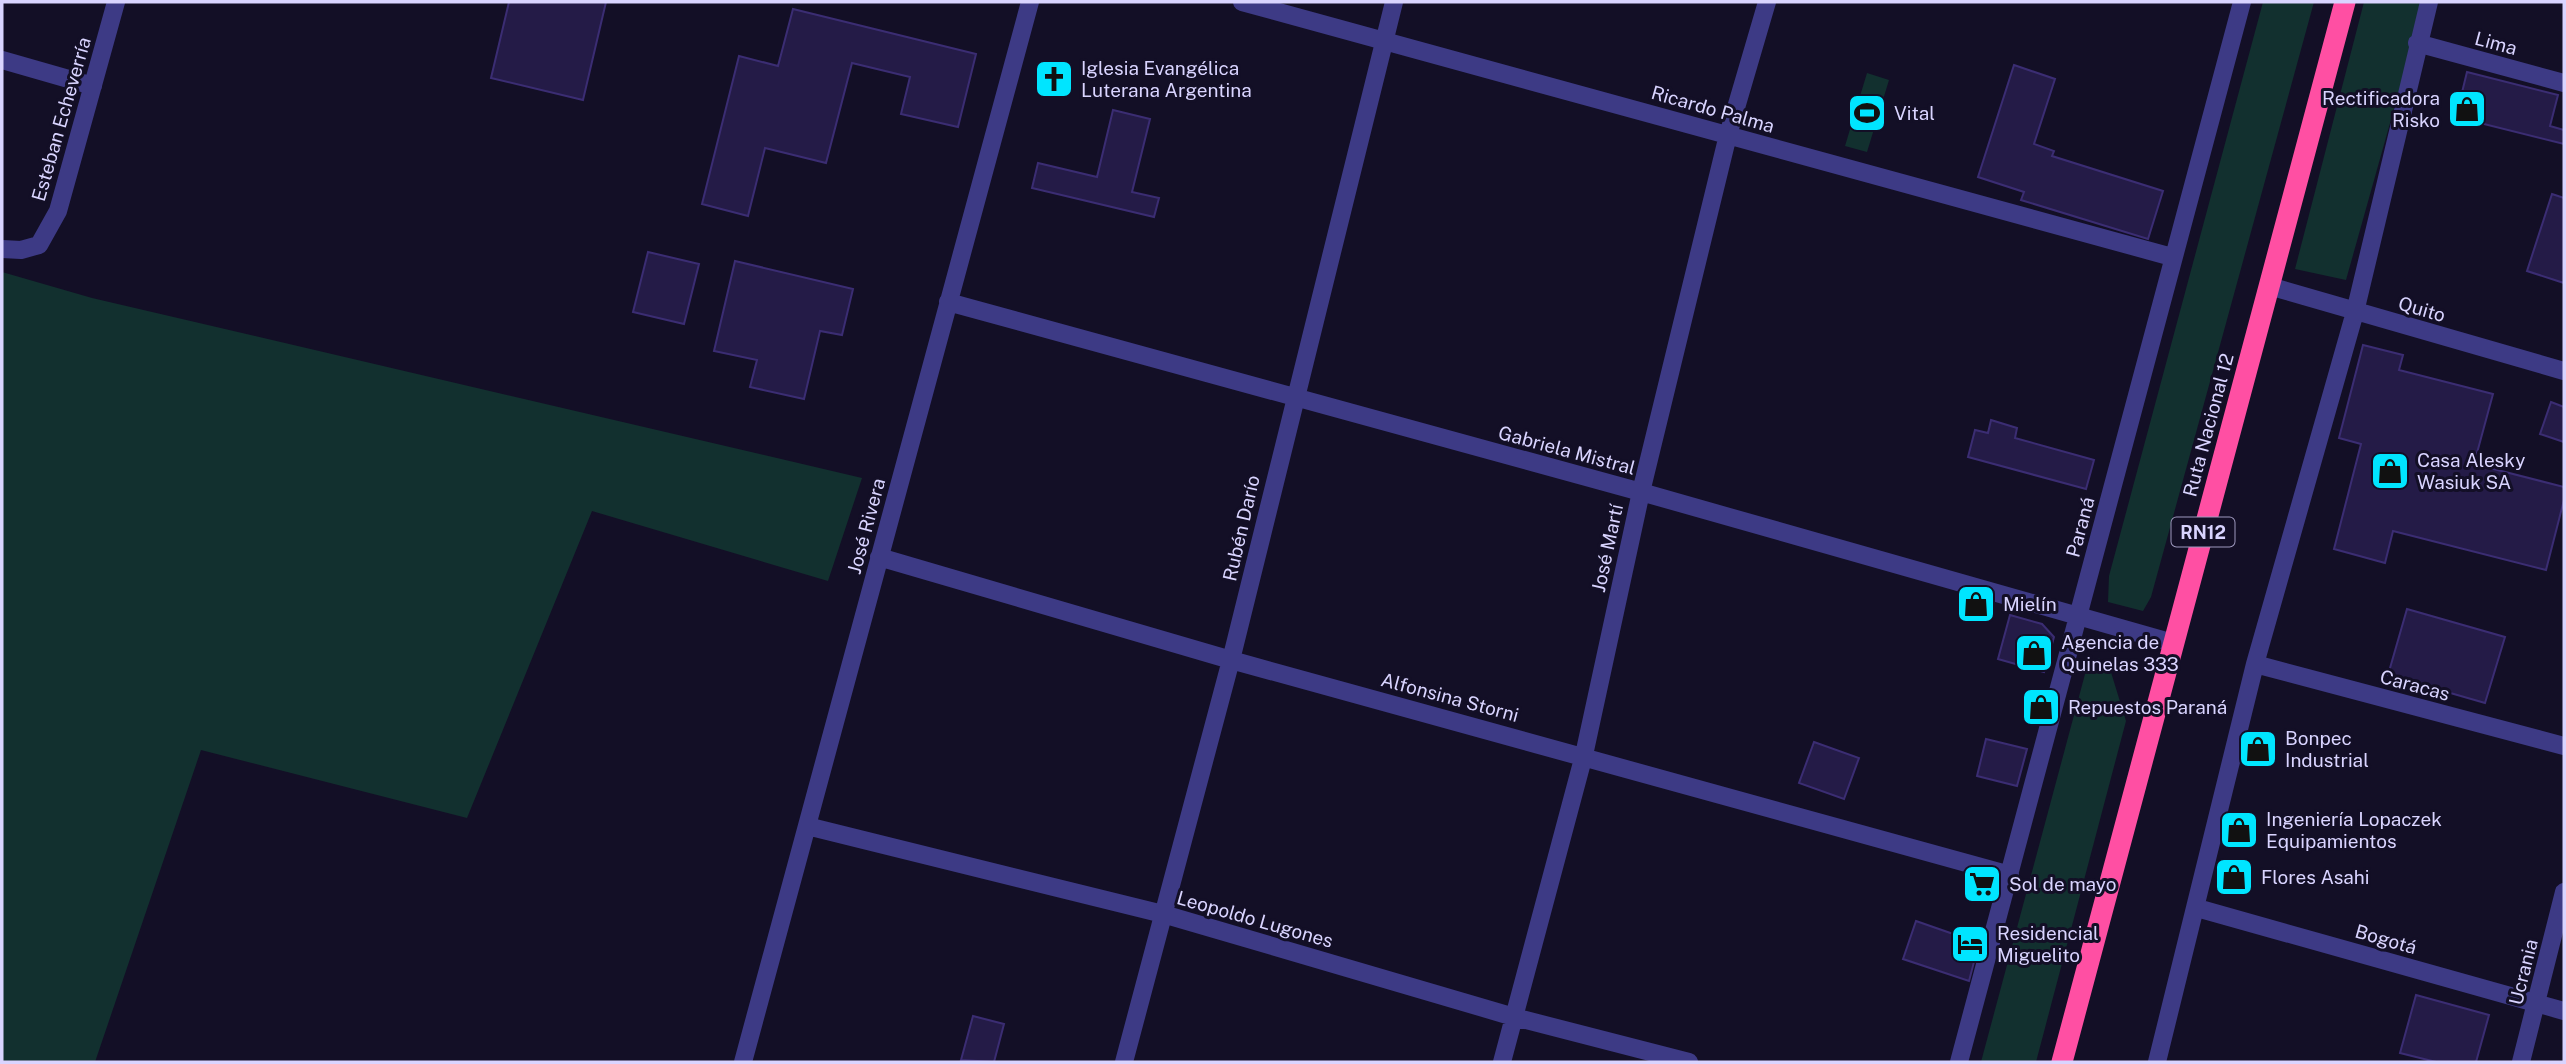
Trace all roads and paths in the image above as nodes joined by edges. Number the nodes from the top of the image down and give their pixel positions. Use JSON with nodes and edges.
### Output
{"nodes":[{"id":1,"x":116,"y":2,"type":"edge"},
{"id":2,"x":1030,"y":2,"type":"edge"},
{"id":3,"x":1242,"y":2,"type":"edge"},
{"id":4,"x":1394,"y":2,"type":"edge"},
{"id":5,"x":1767,"y":2,"type":"edge"},
{"id":6,"x":2242,"y":2,"type":"edge"},
{"id":7,"x":2345,"y":2,"type":"edge"},
{"id":8,"x":2429,"y":2,"type":"edge"},
{"id":9,"x":1384,"y":39,"type":"junction"},
{"id":10,"x":2417,"y":43,"type":"junction"},
{"id":11,"x":2,"y":60,"type":"edge"},
{"id":12,"x":2564,"y":83,"type":"edge"},
{"id":13,"x":93,"y":86,"type":"junction"},
{"id":14,"x":1728,"y":135,"type":"junction"},
{"id":15,"x":2,"y":249,"type":"edge"},
{"id":16,"x":2172,"y":257,"type":"junction"},
{"id":17,"x":2269,"y":286,"type":"junction"},
{"id":18,"x":948,"y":302,"type":"junction"},
{"id":19,"x":2354,"y":312,"type":"junction"},
{"id":20,"x":2564,"y":371,"type":"edge"},
{"id":21,"x":1294,"y":397,"type":"junction"},
{"id":22,"x":1641,"y":492,"type":"junction"},
{"id":23,"x":880,"y":558,"type":"junction"},
{"id":24,"x":2078,"y":616,"type":"junction"},
{"id":25,"x":2173,"y":643,"type":"junction"},
{"id":26,"x":1231,"y":660,"type":"junction"},
{"id":27,"x":2255,"y":664,"type":"junction"},
{"id":28,"x":2564,"y":746,"type":"edge"},
{"id":29,"x":1584,"y":755,"type":"junction"},
{"id":30,"x":807,"y":826,"type":"junction"},
{"id":31,"x":2010,"y":875,"type":"junction"},
{"id":32,"x":2564,"y":892,"type":"edge"},
{"id":33,"x":2197,"y":908,"type":"junction"},
{"id":34,"x":1164,"y":914,"type":"junction"},
{"id":35,"x":2537,"y":1003,"type":"junction"},
{"id":36,"x":2564,"y":1010,"type":"edge"},
{"id":37,"x":1514,"y":1017,"type":"junction"},
{"id":38,"x":743,"y":1062,"type":"edge"},
{"id":39,"x":1124,"y":1062,"type":"edge"},
{"id":40,"x":1502,"y":1062,"type":"edge"},
{"id":41,"x":1689,"y":1062,"type":"edge"},
{"id":42,"x":1959,"y":1062,"type":"edge"},
{"id":43,"x":2062,"y":1062,"type":"edge"},
{"id":44,"x":2157,"y":1062,"type":"edge"},
{"id":45,"x":2521,"y":1062,"type":"edge"}],
"edges":[{"from":1,"to":13,"type":"street","name":"Esteban Echeverría"},
{"from":2,"to":18,"type":"street","name":"José Rivera"},
{"from":3,"to":9,"type":"street","name":"Ricardo Palma"},
{"from":4,"to":9,"type":"street","name":"Rubén Darío"},
{"from":5,"to":14,"type":"street","name":"José Martí"},
{"from":6,"to":16,"type":"street","name":"Paraná"},
{"from":7,"to":17,"type":"highway","name":"Ruta Nacional 12","number":"RN12"},
{"from":8,"to":10,"type":"street"},
{"from":9,"to":14,"type":"street","name":"Ricardo Palma"},
{"from":9,"to":21,"type":"street","name":"Rubén Darío"},
{"from":10,"to":12,"type":"street","name":"Lima"},
{"from":10,"to":19,"type":"street"},
{"from":11,"to":13,"type":"street"},
{"from":13,"to":15,"type":"street","name":"Esteban Echeverría"},
{"from":14,"to":16,"type":"street","name":"Ricardo Palma"},
{"from":14,"to":22,"type":"street","name":"José Martí"},
{"from":16,"to":24,"type":"street","name":"Paraná"},
{"from":17,"to":19,"type":"street","name":"Quito"},
{"from":17,"to":25,"type":"highway","name":"Ruta Nacional 12","number":"RN12"},
{"from":18,"to":21,"type":"street","name":"Gabriela Mistral"},
{"from":18,"to":23,"type":"street","name":"José Rivera"},
{"from":19,"to":20,"type":"street","name":"Quito"},
{"from":19,"to":27,"type":"street"},
{"from":21,"to":22,"type":"street","name":"Gabriela Mistral"},
{"from":21,"to":26,"type":"street","name":"Rubén Darío"},
{"from":22,"to":24,"type":"street","name":"Gabriela Mistral"},
{"from":22,"to":29,"type":"street","name":"José Martí"},
{"from":23,"to":26,"type":"street","name":"Alfonsina Storni"},
{"from":23,"to":30,"type":"street","name":"José Rivera"},
{"from":24,"to":25,"type":"street","name":"Gabriela Mistral"},
{"from":24,"to":31,"type":"street","name":"Paraná"},
{"from":25,"to":43,"type":"highway","name":"Ruta Nacional 12","number":"RN12"},
{"from":26,"to":29,"type":"street","name":"Alfonsina Storni"},
{"from":26,"to":34,"type":"street","name":"Rubén Darío"},
{"from":27,"to":28,"type":"street","name":"Caracas"},
{"from":27,"to":33,"type":"street"},
{"from":29,"to":31,"type":"street","name":"Alfonsina Storni"},
{"from":29,"to":37,"type":"street","name":"José Martí"},
{"from":30,"to":34,"type":"street","name":"Leopoldo Lugones"},
{"from":30,"to":38,"type":"street","name":"José Rivera"},
{"from":31,"to":42,"type":"street","name":"Paraná"},
{"from":32,"to":35,"type":"street","name":"Ucrania"},
{"from":33,"to":35,"type":"street","name":"Bogotá"},
{"from":33,"to":44,"type":"street"},
{"from":34,"to":37,"type":"street","name":"Leopoldo Lugones"},
{"from":34,"to":39,"type":"street","name":"Rubén Darío"},
{"from":35,"to":36,"type":"street","name":"Bogotá"},
{"from":35,"to":45,"type":"street","name":"Ucrania"},
{"from":37,"to":40,"type":"street","name":"José Martí"},
{"from":37,"to":41,"type":"street","name":"Leopoldo Lugones"}]}
